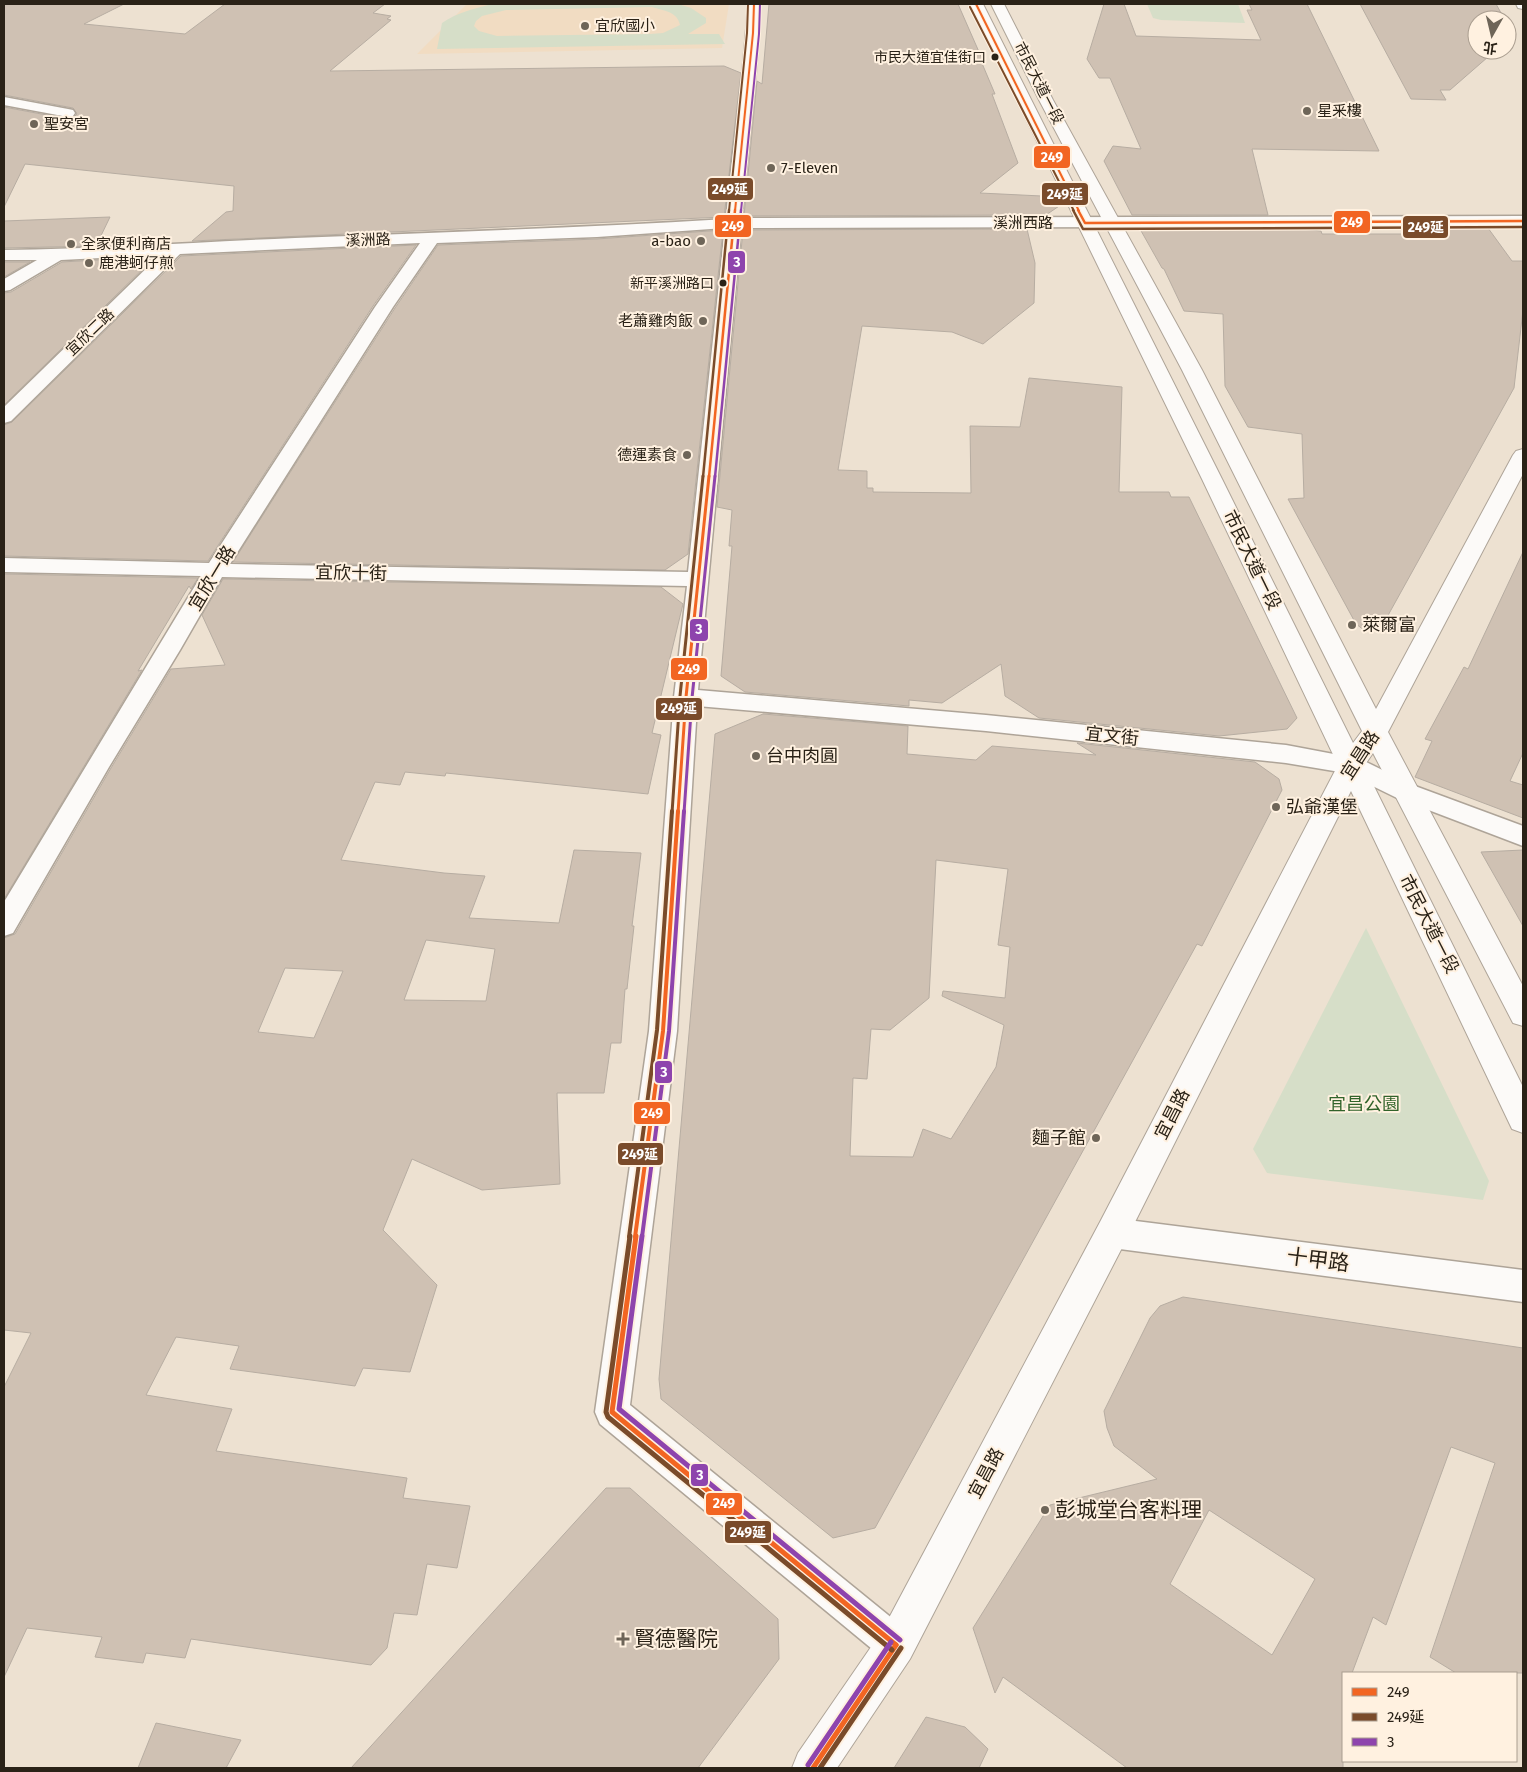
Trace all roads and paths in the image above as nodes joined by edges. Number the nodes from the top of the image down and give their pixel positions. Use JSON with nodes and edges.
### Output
{"nodes":[{"id":1,"x":754,"y":4,"type":"edge"},
{"id":2,"x":976,"y":4,"type":"edge"},
{"id":3,"x":998,"y":4,"type":"edge"},
{"id":4,"x":4,"y":101,"type":"edge"},
{"id":5,"x":68,"y":113,"type":"dead end"},
{"id":6,"x":1523,"y":221,"type":"edge"},
{"id":7,"x":733,"y":223,"type":"junction"},
{"id":8,"x":1085,"y":223,"type":"junction"},
{"id":9,"x":1114,"y":223,"type":"junction"},
{"id":10,"x":432,"y":238,"type":"junction"},
{"id":11,"x":176,"y":248,"type":"junction"},
{"id":12,"x":4,"y":254,"type":"edge"},
{"id":13,"x":57,"y":255,"type":"junction"},
{"id":14,"x":4,"y":286,"type":"edge"},
{"id":15,"x":4,"y":417,"type":"edge"},
{"id":16,"x":1523,"y":455,"type":"edge"},
{"id":17,"x":4,"y":565,"type":"edge"},
{"id":18,"x":216,"y":569,"type":"junction"},
{"id":19,"x":698,"y":579,"type":"junction"},
{"id":20,"x":686,"y":696,"type":"junction"},
{"id":21,"x":1376,"y":731,"type":"junction"},
{"id":22,"x":1351,"y":765,"type":"junction"},
{"id":23,"x":1406,"y":792,"type":"junction"},
{"id":24,"x":1523,"y":836,"type":"edge"},
{"id":25,"x":4,"y":926,"type":"edge"},
{"id":26,"x":1523,"y":1014,"type":"edge"},
{"id":27,"x":1523,"y":1119,"type":"edge"},
{"id":28,"x":1112,"y":1233,"type":"junction"},
{"id":29,"x":1523,"y":1286,"type":"edge"},
{"id":30,"x":896,"y":1645,"type":"junction"},
{"id":31,"x":813,"y":1768,"type":"edge"}],
"edges":[{"from":1,"to":7,"type":"street"},
{"from":2,"to":8,"type":"street","name":"市民大道一段"},
{"from":3,"to":9,"type":"street","name":"市民大道一段"},
{"from":4,"to":5,"type":"street"},
{"from":6,"to":9,"type":"street","name":"溪洲西路"},
{"from":7,"to":8,"type":"street","name":"溪洲西路"},
{"from":7,"to":10,"type":"street","name":"溪洲路"},
{"from":7,"to":19,"type":"street"},
{"from":8,"to":9,"type":"street","name":"溪洲西路"},
{"from":8,"to":22,"type":"street","name":"市民大道一段"},
{"from":9,"to":21,"type":"street","name":"市民大道一段"},
{"from":10,"to":11,"type":"street","name":"溪洲路"},
{"from":10,"to":18,"type":"street","name":"宜欣一路"},
{"from":11,"to":13,"type":"street","name":"溪洲路"},
{"from":11,"to":15,"type":"street","name":"宜欣二路"},
{"from":12,"to":13,"type":"street","name":"溪洲路"},
{"from":13,"to":14,"type":"street"},
{"from":16,"to":21,"type":"street","name":"宜昌路"},
{"from":17,"to":18,"type":"street","name":"宜欣十街"},
{"from":18,"to":19,"type":"street","name":"宜欣十街"},
{"from":18,"to":25,"type":"street","name":"宜欣一路"},
{"from":19,"to":20,"type":"street"},
{"from":20,"to":22,"type":"street","name":"宜文街"},
{"from":20,"to":30,"type":"street"},
{"from":21,"to":22,"type":"street","name":"宜昌路"},
{"from":21,"to":23,"type":"street","name":"市民大道一段"},
{"from":22,"to":23,"type":"street","name":"宜文街"},
{"from":22,"to":27,"type":"street","name":"市民大道一段"},
{"from":22,"to":28,"type":"street","name":"宜昌路"},
{"from":23,"to":24,"type":"street","name":"宜文街"},
{"from":23,"to":26,"type":"street","name":"市民大道一段"},
{"from":28,"to":29,"type":"street","name":"十甲路"},
{"from":28,"to":30,"type":"street","name":"宜昌路"},
{"from":30,"to":31,"type":"street","name":"宜昌路"}]}
